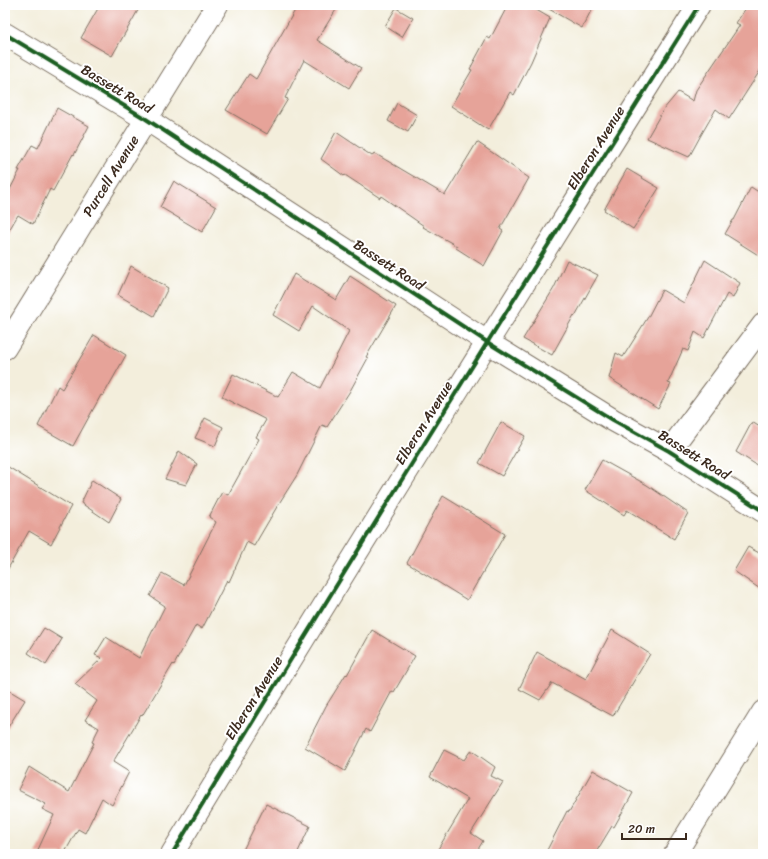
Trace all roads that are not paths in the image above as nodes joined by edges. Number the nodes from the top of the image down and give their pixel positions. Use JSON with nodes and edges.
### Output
{"nodes":[{"id":1,"x":217,"y":5,"type":"edge"},
{"id":2,"x":698,"y":5,"type":"edge"},
{"id":3,"x":5,"y":34,"type":"edge"},
{"id":4,"x":146,"y":120,"type":"junction"},
{"id":5,"x":763,"y":325,"type":"edge"},
{"id":6,"x":487,"y":342,"type":"junction"},
{"id":7,"x":5,"y":348,"type":"edge"},
{"id":8,"x":669,"y":451,"type":"junction"},
{"id":9,"x":763,"y":512,"type":"edge"},
{"id":10,"x":763,"y":712,"type":"edge"},
{"id":11,"x":172,"y":854,"type":"edge"},
{"id":12,"x":676,"y":854,"type":"edge"}],
"edges":[{"from":1,"to":4,"type":"street","name":"Purcell Avenue"},
{"from":2,"to":6,"type":"street","name":"Elberon Avenue"},
{"from":3,"to":4,"type":"street","name":"Bassett Road"},
{"from":4,"to":6,"type":"street","name":"Bassett Road"},
{"from":4,"to":7,"type":"street","name":"Purcell Avenue"},
{"from":5,"to":8,"type":"street"},
{"from":6,"to":8,"type":"street","name":"Bassett Road"},
{"from":6,"to":11,"type":"street","name":"Elberon Avenue"},
{"from":8,"to":9,"type":"street","name":"Bassett Road"},
{"from":10,"to":12,"type":"street"}]}
